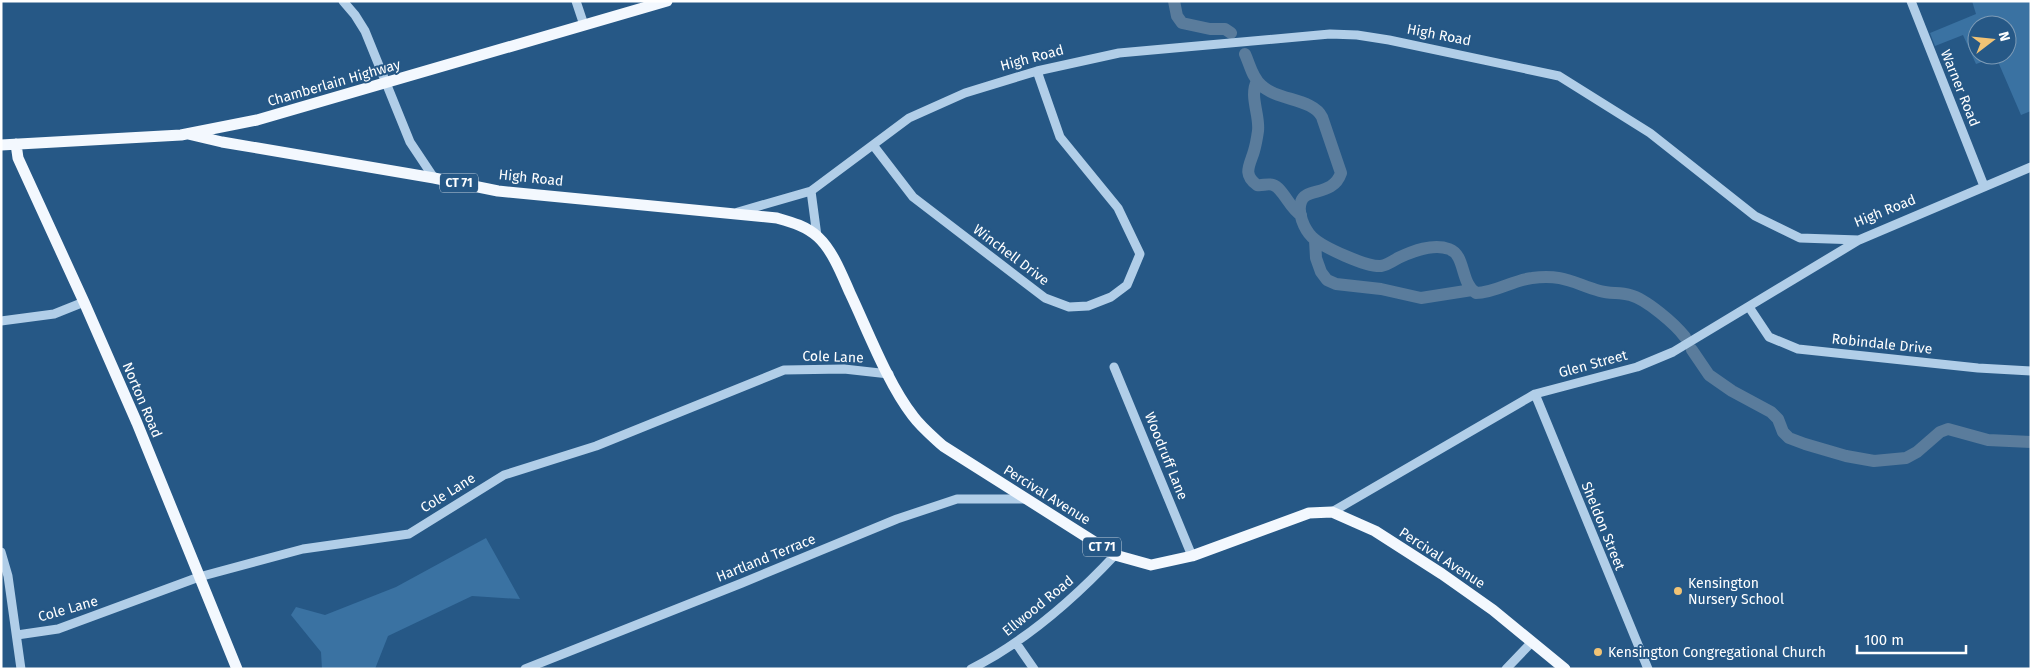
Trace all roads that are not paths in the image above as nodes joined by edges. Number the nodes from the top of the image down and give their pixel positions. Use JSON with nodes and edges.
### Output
{"nodes":[{"id":1,"x":343,"y":1,"type":"edge"},
{"id":2,"x":576,"y":1,"type":"edge"},
{"id":3,"x":667,"y":1,"type":"edge"},
{"id":4,"x":1911,"y":1,"type":"edge"},
{"id":5,"x":584,"y":26,"type":"junction"},
{"id":6,"x":1037,"y":71,"type":"junction"},
{"id":7,"x":388,"y":84,"type":"junction"},
{"id":8,"x":188,"y":134,"type":"junction"},
{"id":9,"x":16,"y":144,"type":"junction"},
{"id":10,"x":1,"y":145,"type":"edge"},
{"id":11,"x":873,"y":146,"type":"junction"},
{"id":12,"x":2031,"y":167,"type":"edge"},
{"id":13,"x":434,"y":178,"type":"junction"},
{"id":14,"x":1984,"y":186,"type":"junction"},
{"id":15,"x":811,"y":191,"type":"junction"},
{"id":16,"x":733,"y":214,"type":"junction"},
{"id":17,"x":818,"y":236,"type":"junction"},
{"id":18,"x":1859,"y":240,"type":"junction"},
{"id":19,"x":84,"y":302,"type":"junction"},
{"id":20,"x":1749,"y":307,"type":"junction"},
{"id":21,"x":1,"y":321,"type":"edge"},
{"id":22,"x":1114,"y":367,"type":"dead end"},
{"id":23,"x":2031,"y":371,"type":"edge"},
{"id":24,"x":888,"y":374,"type":"junction"},
{"id":25,"x":1535,"y":394,"type":"junction"},
{"id":26,"x":1024,"y":499,"type":"junction"},
{"id":27,"x":1332,"y":512,"type":"junction"},
{"id":28,"x":1,"y":552,"type":"edge"},
{"id":29,"x":1115,"y":555,"type":"junction"},
{"id":30,"x":1192,"y":556,"type":"junction"},
{"id":31,"x":199,"y":577,"type":"junction"},
{"id":32,"x":17,"y":635,"type":"junction"},
{"id":33,"x":1532,"y":642,"type":"junction"},
{"id":34,"x":1016,"y":643,"type":"junction"},
{"id":35,"x":21,"y":669,"type":"edge"},
{"id":36,"x":237,"y":669,"type":"edge"},
{"id":37,"x":525,"y":669,"type":"edge"},
{"id":38,"x":971,"y":669,"type":"edge"},
{"id":39,"x":1034,"y":669,"type":"edge"},
{"id":40,"x":1506,"y":669,"type":"edge"},
{"id":41,"x":1565,"y":669,"type":"edge"},
{"id":42,"x":1648,"y":669,"type":"edge"}],
"edges":[{"from":1,"to":7,"type":"street"},
{"from":2,"to":5,"type":"street"},
{"from":3,"to":5,"type":"main road","name":"Chamberlain Highway"},
{"from":4,"to":14,"type":"street","name":"Warner Road"},
{"from":5,"to":7,"type":"main road","name":"Chamberlain Highway"},
{"from":6,"to":11,"type":"street","name":"High Road"},
{"from":6,"to":11,"type":"street","name":"Winchell Drive"},
{"from":6,"to":18,"type":"street","name":"High Road"},
{"from":7,"to":8,"type":"main road","name":"Chamberlain Highway"},
{"from":7,"to":13,"type":"street"},
{"from":8,"to":9,"type":"main road","name":"Chamberlain Highway","number":"CT 71"},
{"from":8,"to":13,"type":"main road","name":"High Road","number":"CT 71"},
{"from":9,"to":10,"type":"main road","name":"Chamberlain Highway","number":"CT 71"},
{"from":9,"to":19,"type":"main road","name":"Norton Road"},
{"from":11,"to":15,"type":"street","name":"High Road"},
{"from":12,"to":14,"type":"street","name":"High Road"},
{"from":13,"to":16,"type":"main road","name":"High Road","number":"CT 71"},
{"from":14,"to":18,"type":"street","name":"High Road"},
{"from":15,"to":16,"type":"street","name":"High Road"},
{"from":15,"to":17,"type":"street"},
{"from":16,"to":17,"type":"main road","name":"Percival Avenue","number":"CT 71"},
{"from":17,"to":24,"type":"main road","name":"Percival Avenue","number":"CT 71"},
{"from":18,"to":20,"type":"street","name":"Glen Street"},
{"from":19,"to":21,"type":"street"},
{"from":19,"to":31,"type":"main road","name":"Norton Road"},
{"from":20,"to":23,"type":"street","name":"Robindale Drive"},
{"from":20,"to":25,"type":"street","name":"Glen Street"},
{"from":22,"to":30,"type":"street","name":"Woodruff Lane"},
{"from":24,"to":26,"type":"main road","name":"Percival Avenue","number":"CT 71"},
{"from":24,"to":31,"type":"street","name":"Cole Lane"},
{"from":25,"to":27,"type":"street","name":"Glen Street"},
{"from":25,"to":42,"type":"street","name":"Sheldon Street"},
{"from":26,"to":29,"type":"main road","name":"Percival Avenue","number":"CT 71"},
{"from":26,"to":37,"type":"street","name":"Hartland Terrace"},
{"from":27,"to":30,"type":"main road","name":"Percival Avenue","number":"CT 71"},
{"from":27,"to":33,"type":"main road","name":"Percival Avenue","number":"CT 71"},
{"from":28,"to":32,"type":"street"},
{"from":29,"to":30,"type":"main road","name":"Percival Avenue","number":"CT 71"},
{"from":29,"to":34,"type":"street","name":"Ellwood Road"},
{"from":31,"to":32,"type":"street","name":"Cole Lane"},
{"from":31,"to":36,"type":"main road","name":"Norton Road"},
{"from":32,"to":35,"type":"street"},
{"from":33,"to":40,"type":"street"},
{"from":33,"to":41,"type":"main road","name":"Percival Avenue","number":"CT 71"},
{"from":34,"to":38,"type":"street","name":"Ellwood Road"},
{"from":34,"to":39,"type":"street"}]}
